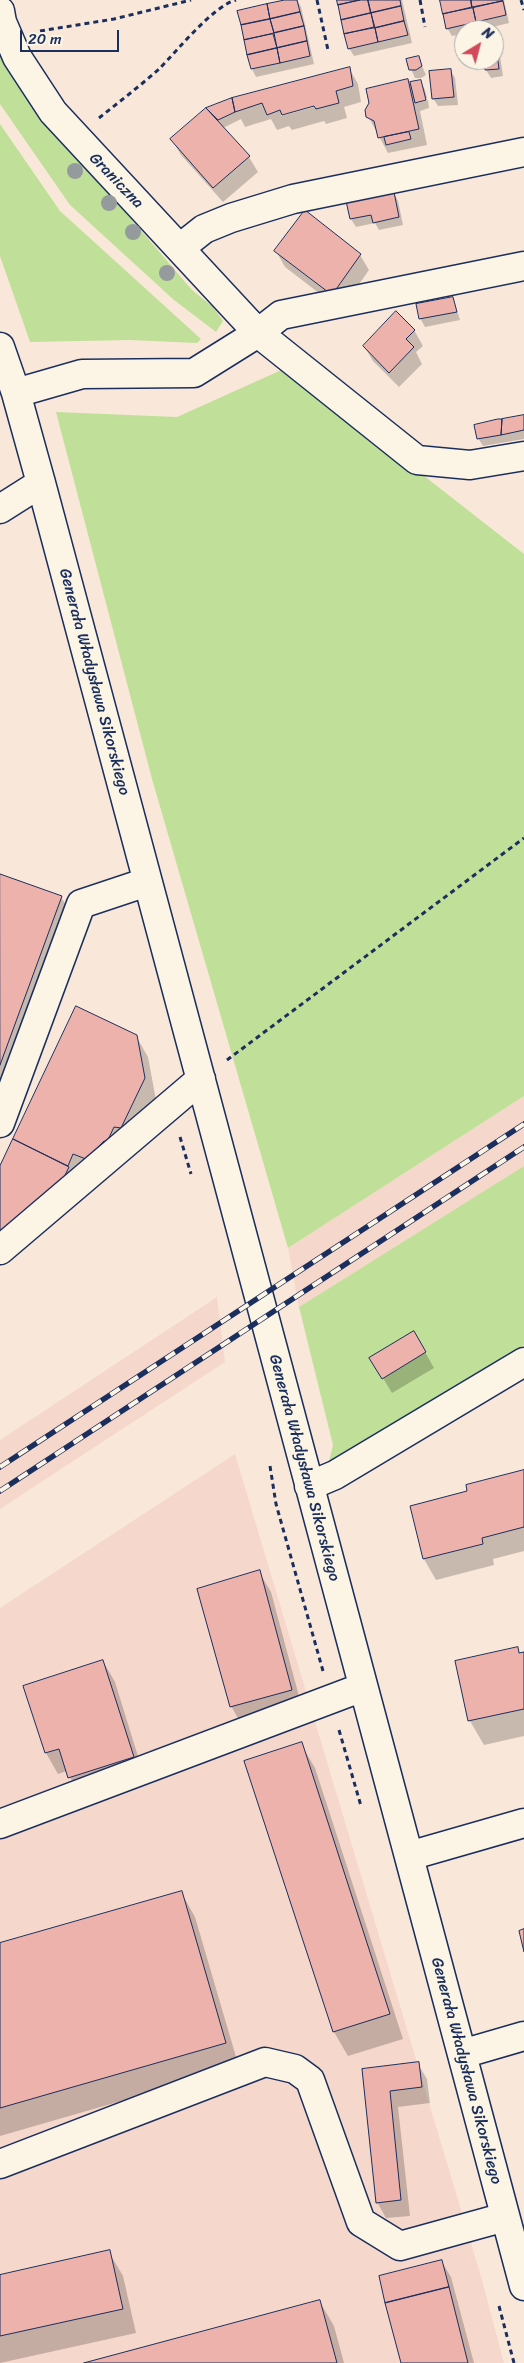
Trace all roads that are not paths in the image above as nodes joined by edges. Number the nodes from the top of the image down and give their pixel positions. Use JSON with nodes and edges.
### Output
{"nodes":[{"id":1,"x":4,"y":23,"type":"edge"},
{"id":2,"x":524,"y":152,"type":"edge"},
{"id":3,"x":180,"y":248,"type":"junction"},
{"id":4,"x":524,"y":266,"type":"edge"},
{"id":5,"x":258,"y":333,"type":"junction"},
{"id":6,"x":0,"y":347,"type":"edge"},
{"id":7,"x":16,"y":393,"type":"junction"},
{"id":8,"x":524,"y":456,"type":"edge"},
{"id":9,"x":41,"y":482,"type":"junction"},
{"id":10,"x":0,"y":510,"type":"edge"},
{"id":11,"x":147,"y":882,"type":"junction"},
{"id":12,"x":201,"y":1079,"type":"junction"},
{"id":13,"x":0,"y":1123,"type":"edge"},
{"id":14,"x":0,"y":1250,"type":"edge"},
{"id":15,"x":524,"y":1362,"type":"edge"},
{"id":16,"x":309,"y":1486,"type":"junction"},
{"id":17,"x":363,"y":1687,"type":"junction"},
{"id":18,"x":524,"y":1823,"type":"edge"},
{"id":19,"x":0,"y":1824,"type":"edge"},
{"id":20,"x":409,"y":1856,"type":"junction"},
{"id":21,"x":524,"y":2036,"type":"edge"},
{"id":22,"x":462,"y":2054,"type":"junction"},
{"id":23,"x":0,"y":2164,"type":"edge"},
{"id":24,"x":506,"y":2217,"type":"junction"},
{"id":25,"x":524,"y":2286,"type":"edge"}],
"edges":[{"from":1,"to":3,"type":"street","name":"Graniczna"},
{"from":2,"to":3,"type":"street"},
{"from":3,"to":5,"type":"street","name":"Graniczna"},
{"from":4,"to":5,"type":"street"},
{"from":5,"to":7,"type":"street"},
{"from":5,"to":8,"type":"street","name":"Graniczna"},
{"from":6,"to":7,"type":"street","name":"Generała Władysława Sikorskiego"},
{"from":7,"to":9,"type":"street","name":"Generała Władysława Sikorskiego"},
{"from":9,"to":10,"type":"street"},
{"from":9,"to":11,"type":"street","name":"Generała Władysława Sikorskiego"},
{"from":11,"to":12,"type":"street","name":"Generała Władysława Sikorskiego"},
{"from":11,"to":13,"type":"street"},
{"from":12,"to":14,"type":"street"},
{"from":12,"to":16,"type":"street","name":"Generała Władysława Sikorskiego"},
{"from":15,"to":16,"type":"street"},
{"from":16,"to":17,"type":"street","name":"Generała Władysława Sikorskiego"},
{"from":17,"to":19,"type":"street"},
{"from":17,"to":20,"type":"street","name":"Generała Władysława Sikorskiego"},
{"from":18,"to":20,"type":"street"},
{"from":20,"to":22,"type":"street","name":"Generała Władysława Sikorskiego"},
{"from":21,"to":22,"type":"street"},
{"from":22,"to":24,"type":"street","name":"Generała Władysława Sikorskiego"},
{"from":23,"to":24,"type":"street"},
{"from":24,"to":25,"type":"street","name":"Generała Władysława Sikorskiego"}]}
